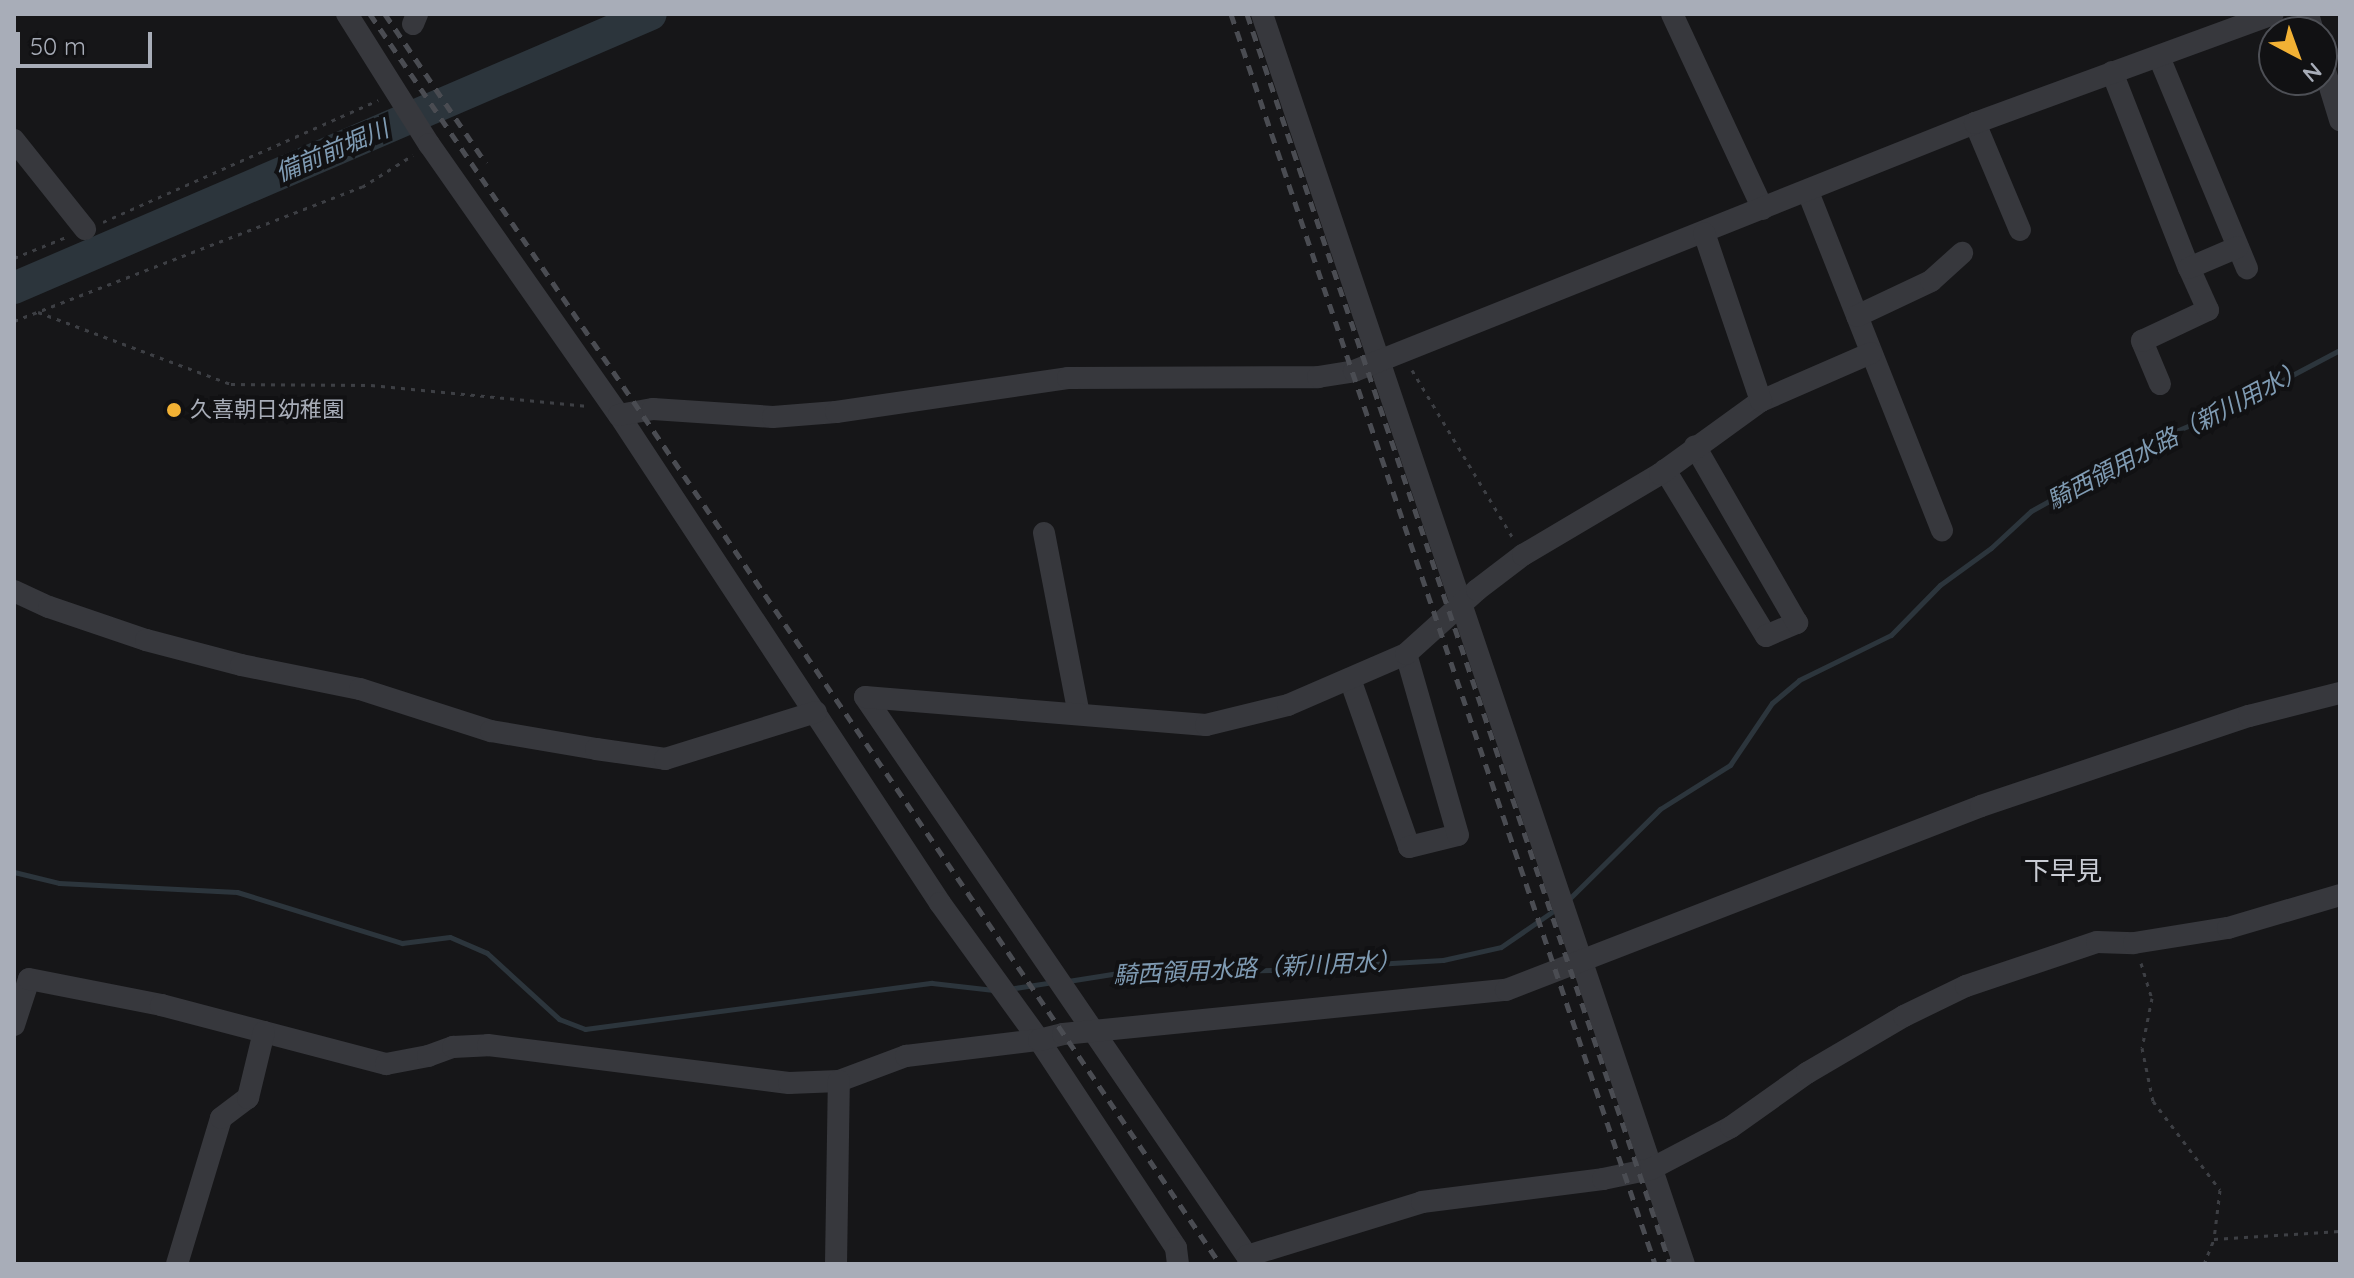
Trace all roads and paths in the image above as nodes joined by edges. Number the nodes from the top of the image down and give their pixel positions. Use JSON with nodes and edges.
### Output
{"nodes":[{"id":1,"x":347,"y":14,"type":"edge"},
{"id":2,"x":1262,"y":14,"type":"edge"},
{"id":3,"x":1672,"y":14,"type":"edge"},
{"id":4,"x":2273,"y":14,"type":"edge"},
{"id":5,"x":2159,"y":57,"type":"junction"},
{"id":6,"x":2112,"y":72,"type":"junction"},
{"id":7,"x":397,"y":95,"type":"junction"},
{"id":8,"x":2333,"y":96,"type":"edge"},
{"id":9,"x":2340,"y":120,"type":"edge"},
{"id":10,"x":1975,"y":123,"type":"junction"},
{"id":11,"x":14,"y":140,"type":"edge"},
{"id":12,"x":428,"y":142,"type":"junction"},
{"id":13,"x":1808,"y":192,"type":"junction"},
{"id":14,"x":1763,"y":209,"type":"junction"},
{"id":15,"x":85,"y":229,"type":"junction"},
{"id":16,"x":2020,"y":230,"type":"dead end"},
{"id":17,"x":1704,"y":233,"type":"junction"},
{"id":18,"x":2238,"y":247,"type":"junction"},
{"id":19,"x":1962,"y":253,"type":"dead end"},
{"id":20,"x":14,"y":258,"type":"edge"},
{"id":21,"x":2189,"y":268,"type":"junction"},
{"id":22,"x":2247,"y":268,"type":"dead end"},
{"id":23,"x":38,"y":312,"type":"junction"},
{"id":24,"x":1857,"y":316,"type":"junction"},
{"id":25,"x":14,"y":321,"type":"edge"},
{"id":26,"x":1400,"y":351,"type":"junction"},
{"id":27,"x":1871,"y":353,"type":"junction"},
{"id":28,"x":1379,"y":359,"type":"junction"},
{"id":29,"x":2160,"y":384,"type":"dead end"},
{"id":30,"x":1761,"y":401,"type":"junction"},
{"id":31,"x":613,"y":408,"type":"junction"},
{"id":32,"x":1695,"y":446,"type":"junction"},
{"id":33,"x":1665,"y":470,"type":"junction"},
{"id":34,"x":1942,"y":530,"type":"dead end"},
{"id":35,"x":1044,"y":533,"type":"dead end"},
{"id":36,"x":1523,"y":555,"type":"junction"},
{"id":37,"x":14,"y":591,"type":"edge"},
{"id":38,"x":1461,"y":605,"type":"junction"},
{"id":39,"x":1406,"y":654,"type":"junction"},
{"id":40,"x":1350,"y":679,"type":"junction"},
{"id":41,"x":2340,"y":693,"type":"edge"},
{"id":42,"x":816,"y":712,"type":"junction"},
{"id":43,"x":1079,"y":714,"type":"junction"},
{"id":44,"x":2340,"y":895,"type":"edge"},
{"id":45,"x":2134,"y":943,"type":"junction"},
{"id":46,"x":1581,"y":961,"type":"junction"},
{"id":47,"x":14,"y":1025,"type":"edge"},
{"id":48,"x":1096,"y":1031,"type":"junction"},
{"id":49,"x":264,"y":1032,"type":"junction"},
{"id":50,"x":1039,"y":1040,"type":"junction"},
{"id":51,"x":839,"y":1081,"type":"junction"},
{"id":52,"x":1651,"y":1169,"type":"junction"},
{"id":53,"x":2340,"y":1231,"type":"edge"},
{"id":54,"x":2214,"y":1239,"type":"junction"},
{"id":55,"x":1250,"y":1260,"type":"edge"},
{"id":56,"x":177,"y":1264,"type":"edge"},
{"id":57,"x":836,"y":1264,"type":"edge"},
{"id":58,"x":1178,"y":1264,"type":"edge"},
{"id":59,"x":1684,"y":1264,"type":"edge"},
{"id":60,"x":2204,"y":1264,"type":"edge"}],
"edges":[{"from":1,"to":7,"type":"street"},
{"from":2,"to":28,"type":"street"},
{"from":3,"to":14,"type":"street"},
{"from":4,"to":5,"type":"street"},
{"from":5,"to":6,"type":"street"},
{"from":5,"to":18,"type":"street"},
{"from":6,"to":10,"type":"street"},
{"from":6,"to":21,"type":"street"},
{"from":7,"to":12,"type":"street"},
{"from":7,"to":15,"type":"path"},
{"from":8,"to":9,"type":"street"},
{"from":10,"to":13,"type":"street"},
{"from":10,"to":16,"type":"street"},
{"from":11,"to":15,"type":"street"},
{"from":12,"to":23,"type":"path"},
{"from":12,"to":31,"type":"street"},
{"from":13,"to":14,"type":"street"},
{"from":13,"to":24,"type":"street"},
{"from":14,"to":17,"type":"street"},
{"from":15,"to":20,"type":"path"},
{"from":17,"to":26,"type":"street"},
{"from":17,"to":30,"type":"street"},
{"from":18,"to":21,"type":"street"},
{"from":18,"to":22,"type":"street"},
{"from":19,"to":24,"type":"street"},
{"from":21,"to":29,"type":"street"},
{"from":23,"to":25,"type":"path"},
{"from":23,"to":31,"type":"path"},
{"from":24,"to":27,"type":"street"},
{"from":26,"to":28,"type":"street"},
{"from":26,"to":36,"type":"path"},
{"from":27,"to":30,"type":"street"},
{"from":27,"to":34,"type":"street"},
{"from":28,"to":31,"type":"street"},
{"from":28,"to":38,"type":"street"},
{"from":30,"to":32,"type":"street"},
{"from":31,"to":42,"type":"street"},
{"from":32,"to":33,"type":"street"},
{"from":32,"to":33,"type":"street"},
{"from":33,"to":36,"type":"street"},
{"from":35,"to":43,"type":"street"},
{"from":36,"to":38,"type":"street"},
{"from":37,"to":42,"type":"street"},
{"from":38,"to":39,"type":"street"},
{"from":38,"to":46,"type":"street"},
{"from":39,"to":40,"type":"street"},
{"from":39,"to":40,"type":"street"},
{"from":40,"to":43,"type":"street"},
{"from":41,"to":46,"type":"street"},
{"from":42,"to":50,"type":"street"},
{"from":43,"to":48,"type":"street"},
{"from":44,"to":45,"type":"street"},
{"from":45,"to":52,"type":"street"},
{"from":45,"to":54,"type":"path"},
{"from":46,"to":48,"type":"street"},
{"from":46,"to":52,"type":"street"},
{"from":47,"to":49,"type":"street"},
{"from":48,"to":50,"type":"street"},
{"from":48,"to":55,"type":"street"},
{"from":49,"to":51,"type":"street"},
{"from":49,"to":56,"type":"street"},
{"from":50,"to":51,"type":"street"},
{"from":50,"to":58,"type":"street"},
{"from":51,"to":57,"type":"street"},
{"from":52,"to":55,"type":"street"},
{"from":52,"to":59,"type":"street"},
{"from":53,"to":54,"type":"path"},
{"from":54,"to":60,"type":"path"}]}
